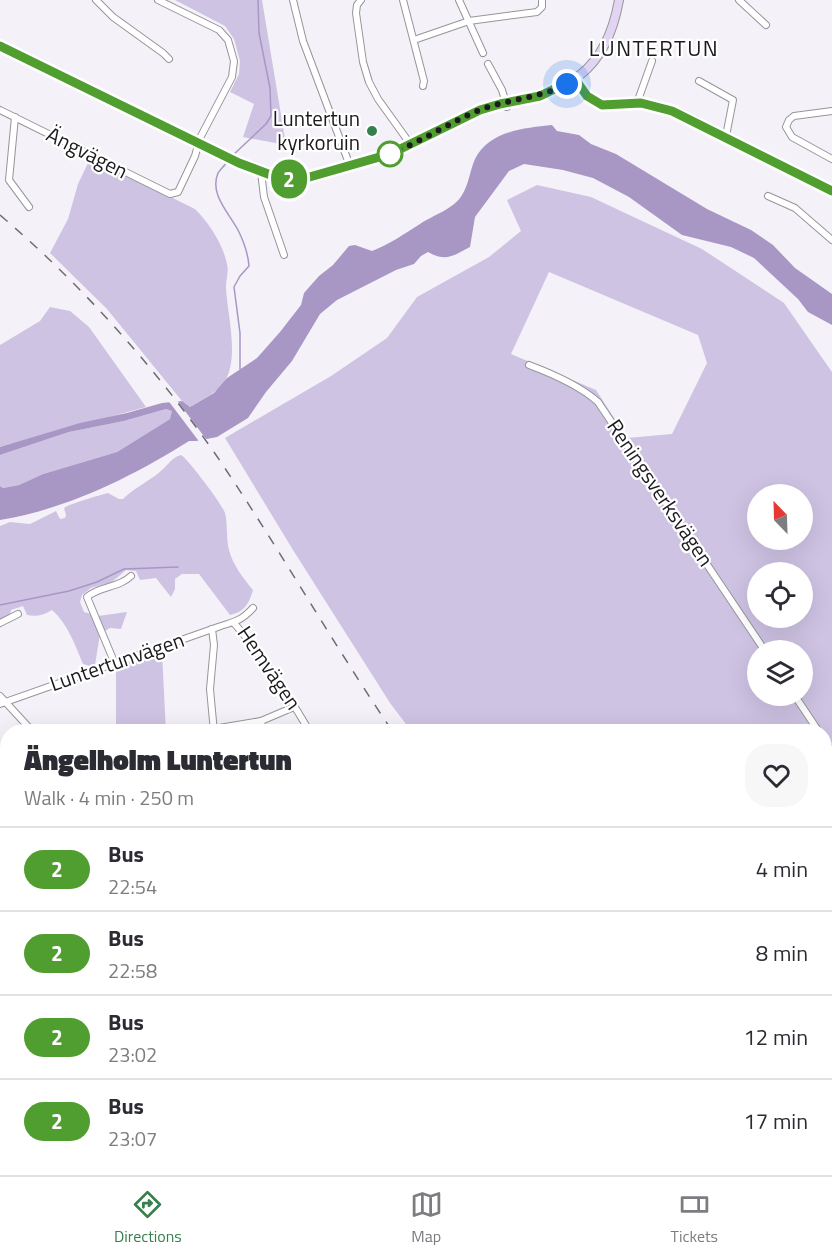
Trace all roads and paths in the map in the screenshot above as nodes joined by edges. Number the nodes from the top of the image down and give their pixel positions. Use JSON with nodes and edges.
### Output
{"nodes":[{"id":1,"x":96,"y":0,"type":"edge"},
{"id":2,"x":158,"y":0,"type":"edge"},
{"id":3,"x":294,"y":0,"type":"edge"},
{"id":4,"x":361,"y":0,"type":"edge"},
{"id":5,"x":403,"y":0,"type":"edge"},
{"id":6,"x":459,"y":0,"type":"edge"},
{"id":7,"x":542,"y":0,"type":"edge"},
{"id":8,"x":619,"y":0,"type":"edge"},
{"id":9,"x":739,"y":0,"type":"edge"},
{"id":10,"x":468,"y":21,"type":"junction"},
{"id":11,"x":766,"y":25,"type":"dead end"},
{"id":12,"x":414,"y":40,"type":"junction"},
{"id":13,"x":0,"y":46,"type":"edge"},
{"id":14,"x":483,"y":53,"type":"dead end"},
{"id":15,"x":168,"y":59,"type":"dead end"},
{"id":16,"x":652,"y":61,"type":"dead end"},
{"id":17,"x":488,"y":64,"type":"dead end"},
{"id":18,"x":575,"y":79,"type":"junction"},
{"id":19,"x":699,"y":81,"type":"dead end"},
{"id":20,"x":423,"y":86,"type":"dead end"},
{"id":21,"x":637,"y":103,"type":"junction"},
{"id":22,"x":506,"y":105,"type":"junction"},
{"id":23,"x":0,"y":110,"type":"edge"},
{"id":24,"x":832,"y":111,"type":"edge"},
{"id":25,"x":15,"y":117,"type":"junction"},
{"id":26,"x":726,"y":136,"type":"junction"},
{"id":27,"x":198,"y":143,"type":"junction"},
{"id":28,"x":411,"y":145,"type":"junction"},
{"id":29,"x":832,"y":159,"type":"edge"},
{"id":30,"x":350,"y":166,"type":"junction"},
{"id":31,"x":261,"y":172,"type":"junction"},
{"id":32,"x":832,"y":191,"type":"edge"},
{"id":33,"x":768,"y":196,"type":"dead end"},
{"id":34,"x":29,"y":207,"type":"dead end"},
{"id":35,"x":832,"y":240,"type":"edge"},
{"id":36,"x":284,"y":255,"type":"dead end"},
{"id":37,"x":529,"y":365,"type":"dead end"},
{"id":38,"x":132,"y":576,"type":"dead end"},
{"id":39,"x":253,"y":608,"type":"dead end"},
{"id":40,"x":18,"y":614,"type":"dead end"},
{"id":41,"x":234,"y":623,"type":"junction"},
{"id":42,"x":0,"y":624,"type":"edge"},
{"id":43,"x":212,"y":629,"type":"junction"},
{"id":44,"x":758,"y":640,"type":"edge"},
{"id":45,"x":116,"y":664,"type":"junction"},
{"id":46,"x":0,"y":696,"type":"edge"},
{"id":47,"x":3,"y":703,"type":"edge"},
{"id":48,"x":802,"y":706,"type":"edge"},
{"id":49,"x":294,"y":707,"type":"junction"},
{"id":50,"x":261,"y":721,"type":"junction"},
{"id":51,"x":25,"y":724,"type":"edge"},
{"id":52,"x":213,"y":724,"type":"edge"},
{"id":53,"x":245,"y":724,"type":"edge"},
{"id":54,"x":262,"y":724,"type":"edge"},
{"id":55,"x":305,"y":724,"type":"edge"},
{"id":56,"x":814,"y":724,"type":"edge"}],
"edges":[{"from":1,"to":15,"type":"street"},
{"from":2,"to":27,"type":"street"},
{"from":3,"to":30,"type":"street"},
{"from":4,"to":28,"type":"street"},
{"from":5,"to":12,"type":"street"},
{"from":6,"to":10,"type":"street"},
{"from":7,"to":10,"type":"street"},
{"from":8,"to":18,"type":"street"},
{"from":9,"to":11,"type":"street"},
{"from":10,"to":12,"type":"street"},
{"from":10,"to":14,"type":"street"},
{"from":12,"to":20,"type":"street"},
{"from":13,"to":27,"type":"street"},
{"from":16,"to":21,"type":"street"},
{"from":17,"to":22,"type":"street"},
{"from":18,"to":21,"type":"street"},
{"from":18,"to":22,"type":"street"},
{"from":19,"to":26,"type":"street"},
{"from":21,"to":26,"type":"street"},
{"from":22,"to":28,"type":"street"},
{"from":23,"to":25,"type":"street","name":"Ängvägen"},
{"from":24,"to":29,"type":"street"},
{"from":25,"to":27,"type":"street","name":"Ängvägen"},
{"from":25,"to":34,"type":"street"},
{"from":26,"to":32,"type":"street"},
{"from":27,"to":31,"type":"street"},
{"from":28,"to":30,"type":"street"},
{"from":30,"to":31,"type":"street"},
{"from":31,"to":36,"type":"street"},
{"from":33,"to":35,"type":"street"},
{"from":37,"to":44,"type":"street","name":"Reningsverksvägen"},
{"from":38,"to":45,"type":"street"},
{"from":39,"to":41,"type":"street","name":"Hemvägen"},
{"from":40,"to":42,"type":"street"},
{"from":41,"to":43,"type":"street","name":"Luntertunvägen"},
{"from":41,"to":49,"type":"street","name":"Hemvägen"},
{"from":43,"to":45,"type":"street","name":"Luntertunvägen"},
{"from":43,"to":52,"type":"street"},
{"from":45,"to":47,"type":"street","name":"Luntertunvägen"},
{"from":46,"to":47,"type":"street"},
{"from":47,"to":51,"type":"street"},
{"from":48,"to":56,"type":"street"},
{"from":49,"to":50,"type":"street"},
{"from":49,"to":55,"type":"street","name":"Hemvägen"},
{"from":50,"to":53,"type":"street"},
{"from":50,"to":54,"type":"street"}]}
